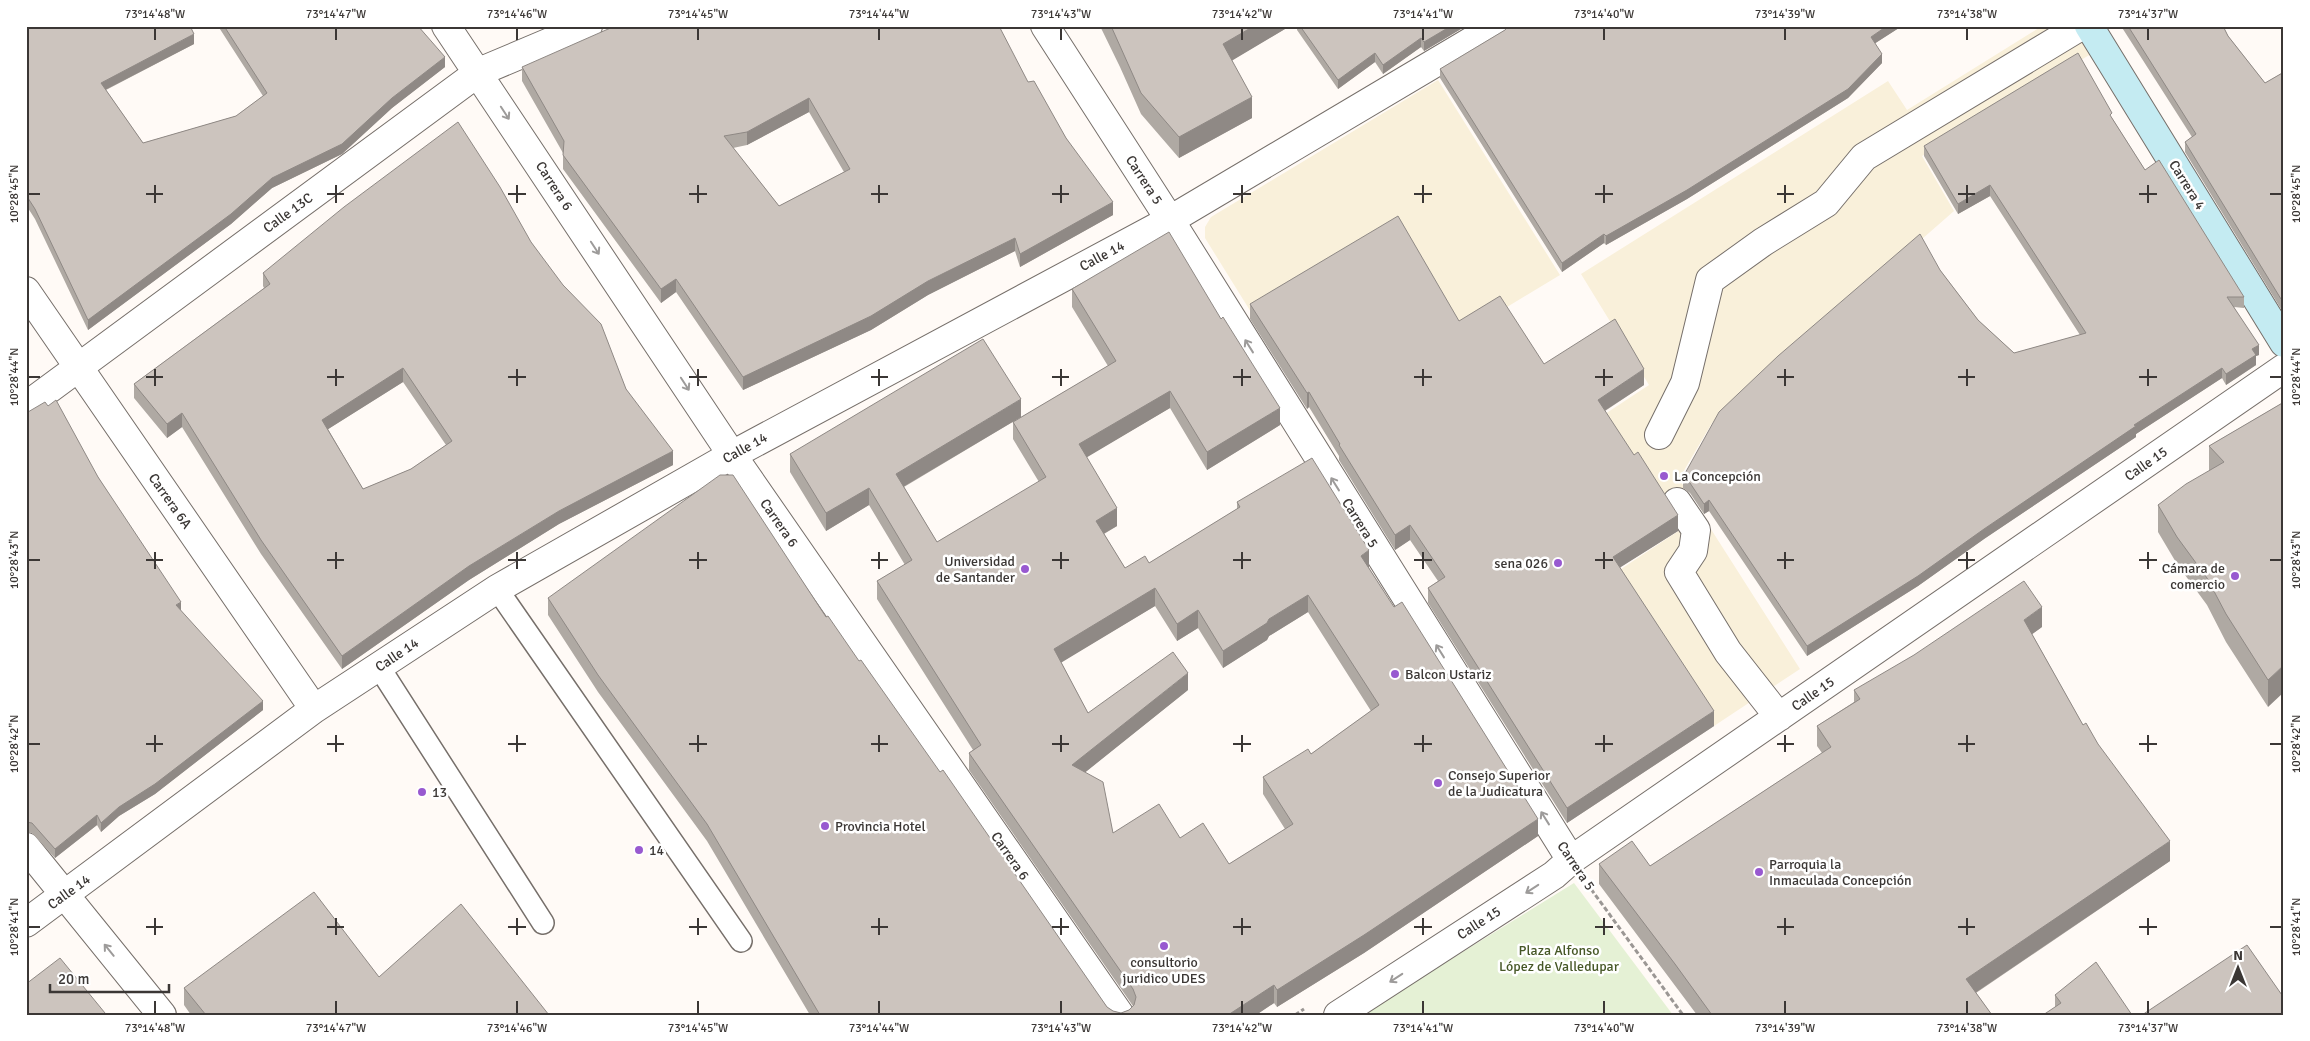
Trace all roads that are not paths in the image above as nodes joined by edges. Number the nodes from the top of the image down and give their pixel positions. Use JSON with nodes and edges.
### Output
{"nodes":[{"id":1,"x":446,"y":26,"type":"edge"},
{"id":2,"x":588,"y":26,"type":"edge"},
{"id":3,"x":1045,"y":26,"type":"edge"},
{"id":4,"x":1497,"y":26,"type":"edge"},
{"id":5,"x":2081,"y":26,"type":"edge"},
{"id":6,"x":2090,"y":26,"type":"edge"},
{"id":7,"x":478,"y":72,"type":"junction"},
{"id":8,"x":1170,"y":220,"type":"junction"},
{"id":9,"x":26,"y":291,"type":"edge"},
{"id":10,"x":2284,"y":343,"type":"edge"},
{"id":11,"x":78,"y":367,"type":"junction"},
{"id":12,"x":2284,"y":368,"type":"edge"},
{"id":13,"x":26,"y":406,"type":"edge"},
{"id":14,"x":1659,"y":435,"type":"dead end"},
{"id":15,"x":732,"y":455,"type":"junction"},
{"id":16,"x":1677,"y":502,"type":"dead end"},
{"id":17,"x":497,"y":589,"type":"junction"},
{"id":18,"x":379,"y":667,"type":"junction"},
{"id":19,"x":314,"y":710,"type":"junction"},
{"id":20,"x":1779,"y":717,"type":"junction"},
{"id":21,"x":26,"y":847,"type":"edge"},
{"id":22,"x":1571,"y":860,"type":"junction"},
{"id":23,"x":64,"y":896,"type":"junction"},
{"id":24,"x":26,"y":923,"type":"edge"},
{"id":25,"x":543,"y":923,"type":"dead end"},
{"id":26,"x":741,"y":941,"type":"dead end"},
{"id":27,"x":162,"y":1015,"type":"edge"},
{"id":28,"x":1120,"y":1015,"type":"edge"},
{"id":29,"x":1338,"y":1015,"type":"edge"}],
"edges":[{"from":1,"to":7,"type":"street","name":"Carrera 6"},
{"from":2,"to":7,"type":"street","name":"Calle 13C"},
{"from":3,"to":8,"type":"street","name":"Carrera 5"},
{"from":4,"to":8,"type":"street","name":"Calle 14"},
{"from":5,"to":14,"type":"street"},
{"from":6,"to":10,"type":"main road","name":"Carrera 4"},
{"from":7,"to":11,"type":"street","name":"Calle 13C"},
{"from":7,"to":15,"type":"street","name":"Carrera 6","one_way":true},
{"from":8,"to":15,"type":"street","name":"Calle 14"},
{"from":22,"to":8,"type":"street","name":"Carrera 5","one_way":true},
{"from":9,"to":11,"type":"street","name":"Carrera 6A"},
{"from":11,"to":13,"type":"street","name":"Calle 13C"},
{"from":11,"to":19,"type":"street","name":"Carrera 6A"},
{"from":12,"to":20,"type":"street","name":"Calle 15"},
{"from":15,"to":17,"type":"street","name":"Calle 14"},
{"from":15,"to":28,"type":"street","name":"Carrera 6"},
{"from":16,"to":20,"type":"street"},
{"from":17,"to":18,"type":"street","name":"Calle 14"},
{"from":17,"to":26,"type":"lane"},
{"from":18,"to":19,"type":"street","name":"Calle 14"},
{"from":18,"to":25,"type":"lane"},
{"from":19,"to":23,"type":"street","name":"Calle 14"},
{"from":20,"to":22,"type":"street","name":"Calle 15"},
{"from":21,"to":23,"type":"street"},
{"from":22,"to":29,"type":"street","name":"Calle 15","one_way":true},
{"from":23,"to":24,"type":"street","name":"Calle 14"},
{"from":27,"to":23,"type":"street","one_way":true}]}
